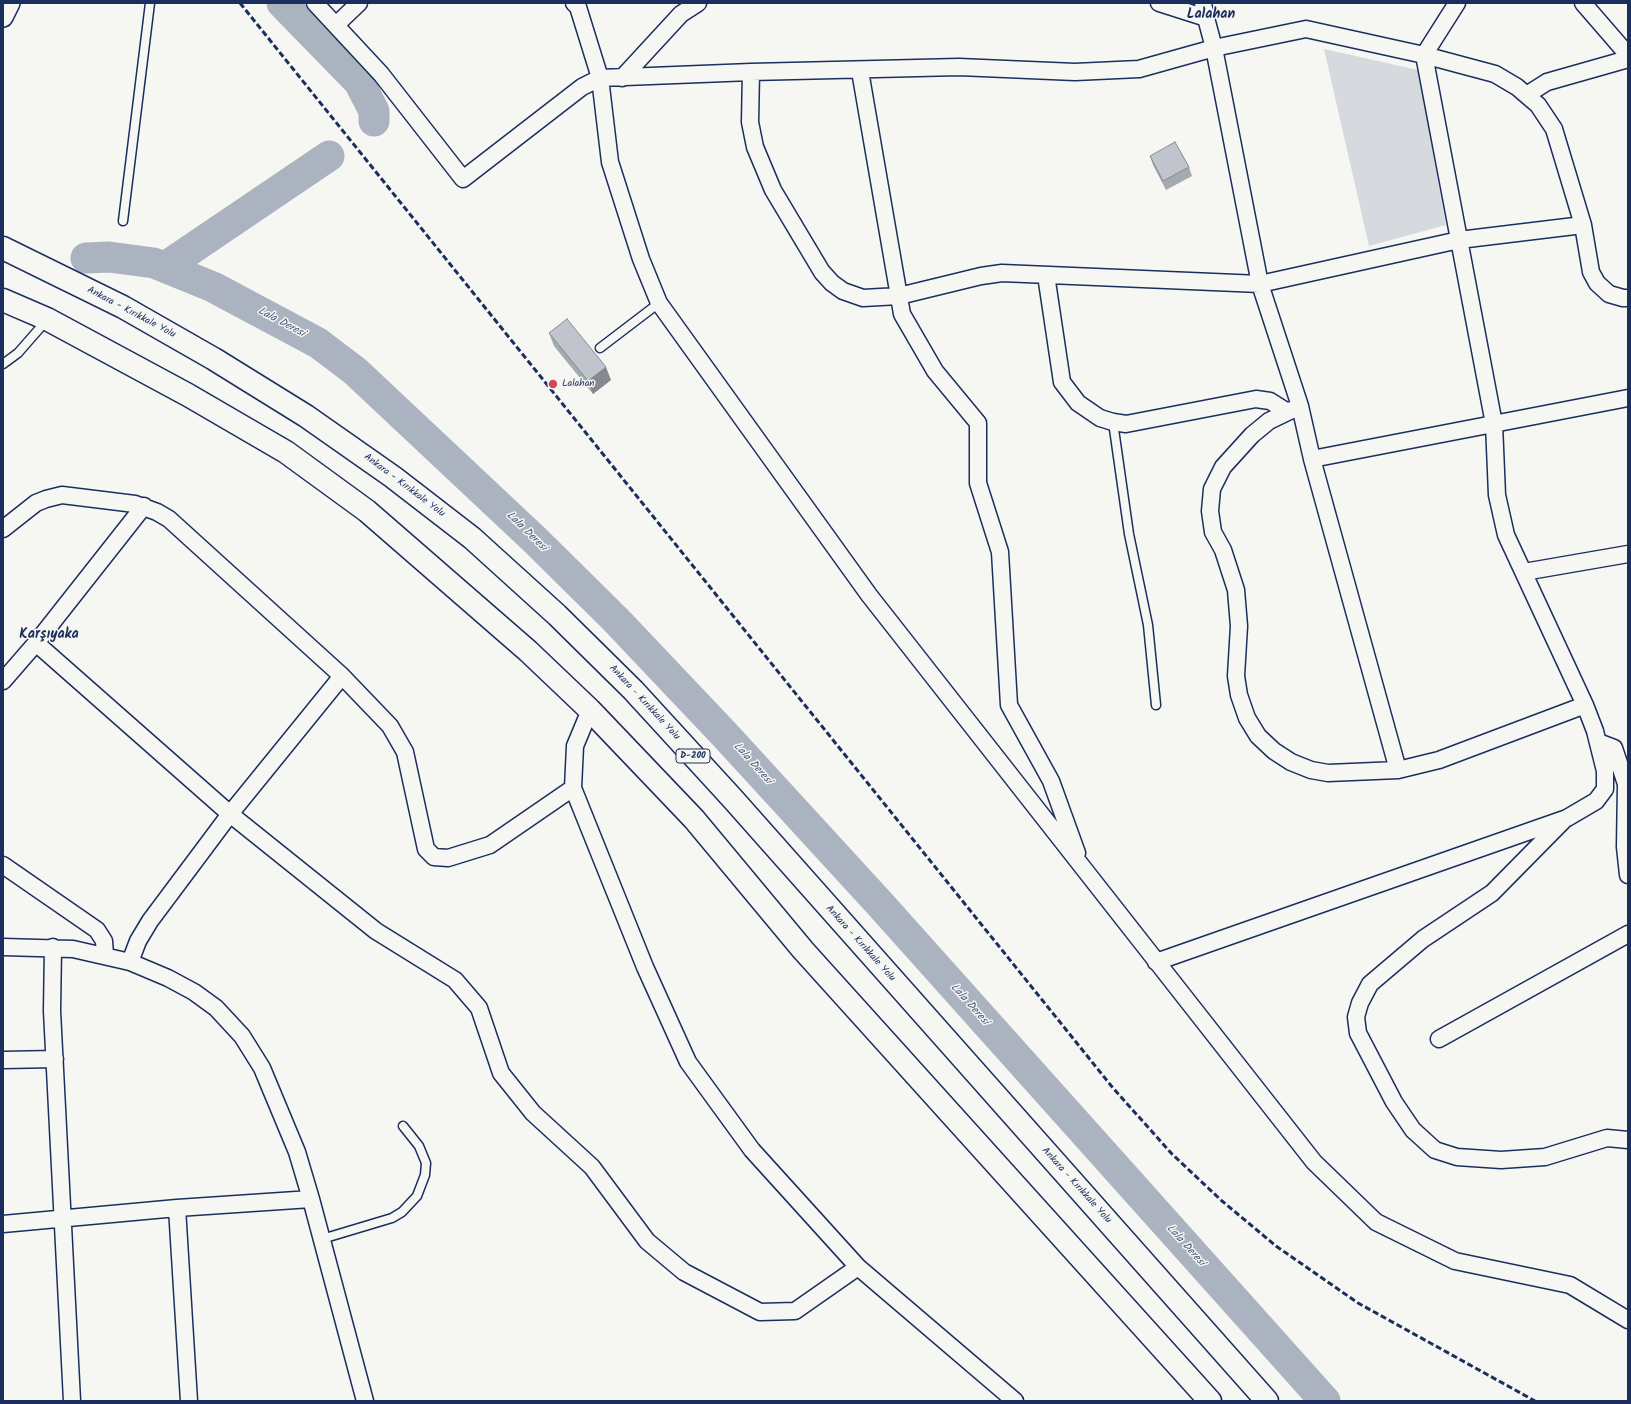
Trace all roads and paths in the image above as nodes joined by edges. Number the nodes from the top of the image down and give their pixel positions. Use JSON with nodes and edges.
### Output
{"nodes":[{"id":1,"x":10,"y":3,"type":"edge"},
{"id":2,"x":150,"y":3,"type":"edge"},
{"id":3,"x":315,"y":3,"type":"edge"},
{"id":4,"x":359,"y":3,"type":"edge"},
{"id":5,"x":574,"y":3,"type":"edge"},
{"id":6,"x":698,"y":3,"type":"edge"},
{"id":7,"x":1159,"y":3,"type":"edge"},
{"id":8,"x":1457,"y":3,"type":"edge"},
{"id":9,"x":1583,"y":3,"type":"edge"},
{"id":10,"x":1204,"y":10,"type":"edge"},
{"id":11,"x":3,"y":17,"type":"edge"},
{"id":12,"x":336,"y":26,"type":"junction"},
{"id":13,"x":1214,"y":48,"type":"junction"},
{"id":14,"x":1628,"y":55,"type":"edge"},
{"id":15,"x":1424,"y":56,"type":"junction"},
{"id":16,"x":1628,"y":59,"type":"edge"},
{"id":17,"x":860,"y":70,"type":"junction"},
{"id":18,"x":751,"y":72,"type":"junction"},
{"id":19,"x":600,"y":78,"type":"junction"},
{"id":20,"x":622,"y":78,"type":"junction"},
{"id":21,"x":1528,"y":94,"type":"junction"},
{"id":22,"x":123,"y":221,"type":"dead end"},
{"id":23,"x":1583,"y":224,"type":"junction"},
{"id":24,"x":1459,"y":240,"type":"junction"},
{"id":25,"x":3,"y":248,"type":"edge"},
{"id":26,"x":1046,"y":275,"type":"junction"},
{"id":27,"x":1260,"y":284,"type":"junction"},
{"id":28,"x":899,"y":296,"type":"junction"},
{"id":29,"x":1628,"y":298,"type":"edge"},
{"id":30,"x":3,"y":300,"type":"edge"},
{"id":31,"x":659,"y":303,"type":"junction"},
{"id":32,"x":47,"y":319,"type":"junction"},
{"id":33,"x":600,"y":348,"type":"dead end"},
{"id":34,"x":3,"y":364,"type":"edge"},
{"id":35,"x":1628,"y":398,"type":"edge"},
{"id":36,"x":1293,"y":409,"type":"junction"},
{"id":37,"x":1113,"y":422,"type":"junction"},
{"id":38,"x":1494,"y":424,"type":"junction"},
{"id":39,"x":1312,"y":459,"type":"junction"},
{"id":40,"x":144,"y":506,"type":"junction"},
{"id":41,"x":3,"y":529,"type":"edge"},
{"id":42,"x":1628,"y":554,"type":"edge"},
{"id":43,"x":1524,"y":572,"type":"junction"},
{"id":44,"x":36,"y":643,"type":"junction"},
{"id":45,"x":342,"y":676,"type":"junction"},
{"id":46,"x":3,"y":681,"type":"edge"},
{"id":47,"x":1156,"y":705,"type":"dead end"},
{"id":48,"x":1585,"y":705,"type":"junction"},
{"id":49,"x":590,"y":710,"type":"junction"},
{"id":50,"x":1598,"y":742,"type":"junction"},
{"id":51,"x":1398,"y":770,"type":"junction"},
{"id":52,"x":573,"y":788,"type":"junction"},
{"id":53,"x":230,"y":814,"type":"junction"},
{"id":54,"x":1567,"y":818,"type":"junction"},
{"id":55,"x":3,"y":865,"type":"edge"},
{"id":56,"x":1082,"y":868,"type":"junction"},
{"id":57,"x":1628,"y":875,"type":"edge"},
{"id":58,"x":1628,"y":934,"type":"edge"},
{"id":59,"x":3,"y":947,"type":"edge"},
{"id":60,"x":53,"y":947,"type":"junction"},
{"id":61,"x":105,"y":955,"type":"junction"},
{"id":62,"x":130,"y":962,"type":"junction"},
{"id":63,"x":1156,"y":962,"type":"junction"},
{"id":64,"x":1439,"y":1039,"type":"dead end"},
{"id":65,"x":54,"y":1059,"type":"junction"},
{"id":66,"x":3,"y":1060,"type":"edge"},
{"id":67,"x":403,"y":1126,"type":"dead end"},
{"id":68,"x":1628,"y":1140,"type":"edge"},
{"id":69,"x":311,"y":1199,"type":"junction"},
{"id":70,"x":177,"y":1208,"type":"junction"},
{"id":71,"x":63,"y":1218,"type":"junction"},
{"id":72,"x":3,"y":1224,"type":"edge"},
{"id":73,"x":322,"y":1239,"type":"junction"},
{"id":74,"x":858,"y":1267,"type":"junction"},
{"id":75,"x":1628,"y":1320,"type":"edge"},
{"id":76,"x":72,"y":1401,"type":"edge"},
{"id":77,"x":189,"y":1401,"type":"edge"},
{"id":78,"x":365,"y":1401,"type":"edge"},
{"id":79,"x":1015,"y":1401,"type":"edge"},
{"id":80,"x":1210,"y":1401,"type":"edge"},
{"id":81,"x":1267,"y":1401,"type":"edge"}],
"edges":[{"from":1,"to":11,"type":"street"},
{"from":2,"to":22,"type":"lane"},
{"from":3,"to":12,"type":"street"},
{"from":4,"to":12,"type":"street"},
{"from":5,"to":19,"type":"street"},
{"from":6,"to":20,"type":"street"},
{"from":7,"to":10,"type":"street"},
{"from":8,"to":15,"type":"street"},
{"from":9,"to":14,"type":"street"},
{"from":10,"to":13,"type":"street"},
{"from":12,"to":19,"type":"street"},
{"from":13,"to":15,"type":"street"},
{"from":13,"to":17,"type":"street"},
{"from":13,"to":27,"type":"street"},
{"from":15,"to":21,"type":"street"},
{"from":15,"to":24,"type":"street"},
{"from":16,"to":21,"type":"street"},
{"from":17,"to":18,"type":"street"},
{"from":17,"to":28,"type":"street"},
{"from":18,"to":20,"type":"street"},
{"from":18,"to":28,"type":"street"},
{"from":19,"to":20,"type":"street"},
{"from":19,"to":31,"type":"street"},
{"from":21,"to":23,"type":"street"},
{"from":23,"to":24,"type":"street"},
{"from":23,"to":29,"type":"street"},
{"from":24,"to":27,"type":"street"},
{"from":24,"to":38,"type":"street"},
{"from":25,"to":81,"type":"highway","name":"Ankara - Kırıkkale Yolu","number":"D-200"},
{"from":26,"to":27,"type":"street"},
{"from":26,"to":28,"type":"street"},
{"from":26,"to":37,"type":"street"},
{"from":27,"to":36,"type":"street"},
{"from":28,"to":56,"type":"street"},
{"from":30,"to":32,"type":"highway"},
{"from":31,"to":33,"type":"lane"},
{"from":31,"to":56,"type":"street"},
{"from":32,"to":34,"type":"lane"},
{"from":32,"to":49,"type":"highway"},
{"from":35,"to":38,"type":"street"},
{"from":36,"to":37,"type":"street"},
{"from":36,"to":39,"type":"street"},
{"from":36,"to":51,"type":"street"},
{"from":37,"to":47,"type":"lane"},
{"from":38,"to":39,"type":"street"},
{"from":38,"to":43,"type":"street"},
{"from":39,"to":51,"type":"street"},
{"from":40,"to":41,"type":"street"},
{"from":40,"to":44,"type":"street"},
{"from":40,"to":45,"type":"street"},
{"from":42,"to":43,"type":"street"},
{"from":43,"to":48,"type":"street"},
{"from":44,"to":46,"type":"street"},
{"from":44,"to":53,"type":"street"},
{"from":45,"to":52,"type":"street"},
{"from":45,"to":53,"type":"street"},
{"from":48,"to":50,"type":"street"},
{"from":48,"to":51,"type":"street"},
{"from":49,"to":52,"type":"street"},
{"from":49,"to":80,"type":"highway"},
{"from":50,"to":54,"type":"street"},
{"from":50,"to":57,"type":"street"},
{"from":52,"to":74,"type":"street"},
{"from":53,"to":62,"type":"street"},
{"from":53,"to":74,"type":"street"},
{"from":54,"to":63,"type":"street"},
{"from":54,"to":68,"type":"street"},
{"from":55,"to":61,"type":"street"},
{"from":56,"to":63,"type":"street"},
{"from":58,"to":64,"type":"street"},
{"from":59,"to":60,"type":"street"},
{"from":60,"to":61,"type":"street"},
{"from":60,"to":65,"type":"street"},
{"from":61,"to":62,"type":"street"},
{"from":62,"to":69,"type":"street"},
{"from":63,"to":75,"type":"street"},
{"from":65,"to":66,"type":"street"},
{"from":65,"to":71,"type":"street"},
{"from":67,"to":73,"type":"lane"},
{"from":69,"to":70,"type":"street"},
{"from":69,"to":73,"type":"street"},
{"from":70,"to":71,"type":"street"},
{"from":70,"to":77,"type":"street"},
{"from":71,"to":72,"type":"street"},
{"from":71,"to":76,"type":"street"},
{"from":73,"to":78,"type":"street"},
{"from":74,"to":79,"type":"street"}]}
